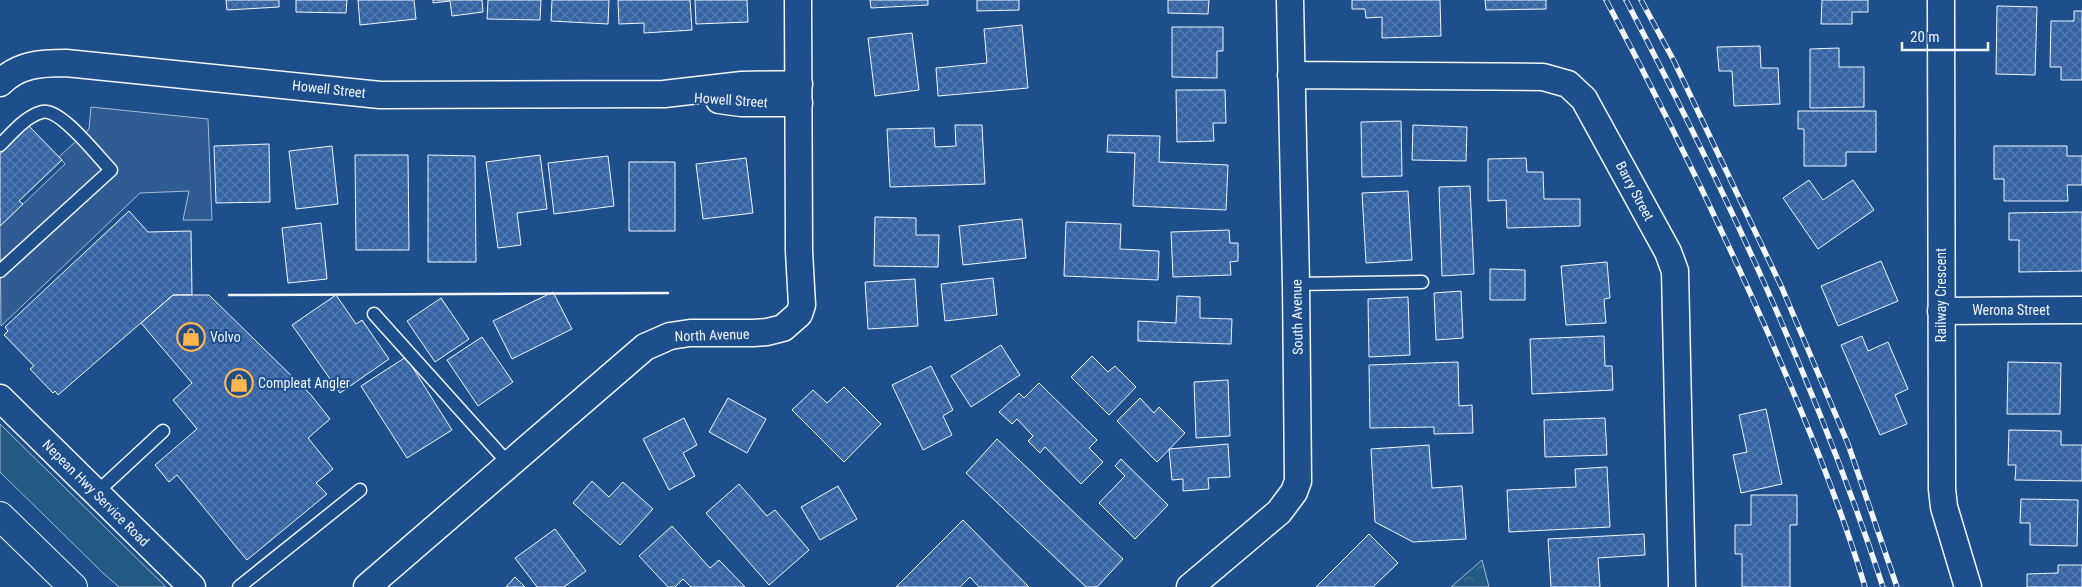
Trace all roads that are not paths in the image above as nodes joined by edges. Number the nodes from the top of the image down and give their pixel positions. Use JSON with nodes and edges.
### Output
{"nodes":[{"id":1,"x":798,"y":0,"type":"edge"},
{"id":2,"x":1290,"y":0,"type":"edge"},
{"id":3,"x":1941,"y":0,"type":"edge"},
{"id":4,"x":1291,"y":75,"type":"junction"},
{"id":5,"x":0,"y":83,"type":"edge"},
{"id":6,"x":799,"y":93,"type":"junction"},
{"id":7,"x":0,"y":145,"type":"edge"},
{"id":8,"x":0,"y":271,"type":"edge"},
{"id":9,"x":1422,"y":282,"type":"dead end"},
{"id":10,"x":1296,"y":284,"type":"junction"},
{"id":11,"x":1941,"y":310,"type":"junction"},
{"id":12,"x":2082,"y":310,"type":"edge"},
{"id":13,"x":374,"y":314,"type":"dead end"},
{"id":14,"x":0,"y":398,"type":"edge"},
{"id":15,"x":163,"y":431,"type":"dead end"},
{"id":16,"x":510,"y":464,"type":"junction"},
{"id":17,"x":360,"y":490,"type":"dead end"},
{"id":18,"x":96,"y":493,"type":"junction"},
{"id":19,"x":0,"y":516,"type":"edge"},
{"id":20,"x":73,"y":587,"type":"edge"},
{"id":21,"x":192,"y":587,"type":"edge"},
{"id":22,"x":239,"y":587,"type":"edge"},
{"id":23,"x":367,"y":587,"type":"edge"},
{"id":24,"x":1190,"y":587,"type":"edge"},
{"id":25,"x":1682,"y":587,"type":"edge"},
{"id":26,"x":1968,"y":587,"type":"edge"}],
"edges":[{"from":1,"to":6,"type":"street","name":"North Avenue"},
{"from":2,"to":4,"type":"street","name":"South Avenue"},
{"from":3,"to":11,"type":"street","name":"Railway Crescent"},
{"from":4,"to":10,"type":"street","name":"South Avenue"},
{"from":4,"to":25,"type":"street","name":"Barry Street"},
{"from":5,"to":6,"type":"street","name":"Howell Street"},
{"from":6,"to":16,"type":"street","name":"North Avenue"},
{"from":7,"to":8,"type":"lane"},
{"from":9,"to":10,"type":"lane"},
{"from":10,"to":24,"type":"street","name":"South Avenue"},
{"from":11,"to":12,"type":"street","name":"Werona Street"},
{"from":11,"to":26,"type":"street","name":"Railway Crescent"},
{"from":13,"to":16,"type":"lane"},
{"from":14,"to":18,"type":"street","name":"Nepean Hwy Service Road"},
{"from":15,"to":18,"type":"lane"},
{"from":16,"to":23,"type":"street","name":"North Avenue"},
{"from":17,"to":22,"type":"lane"},
{"from":18,"to":21,"type":"street","name":"Nepean Hwy Service Road"},
{"from":19,"to":20,"type":"highway"}]}
